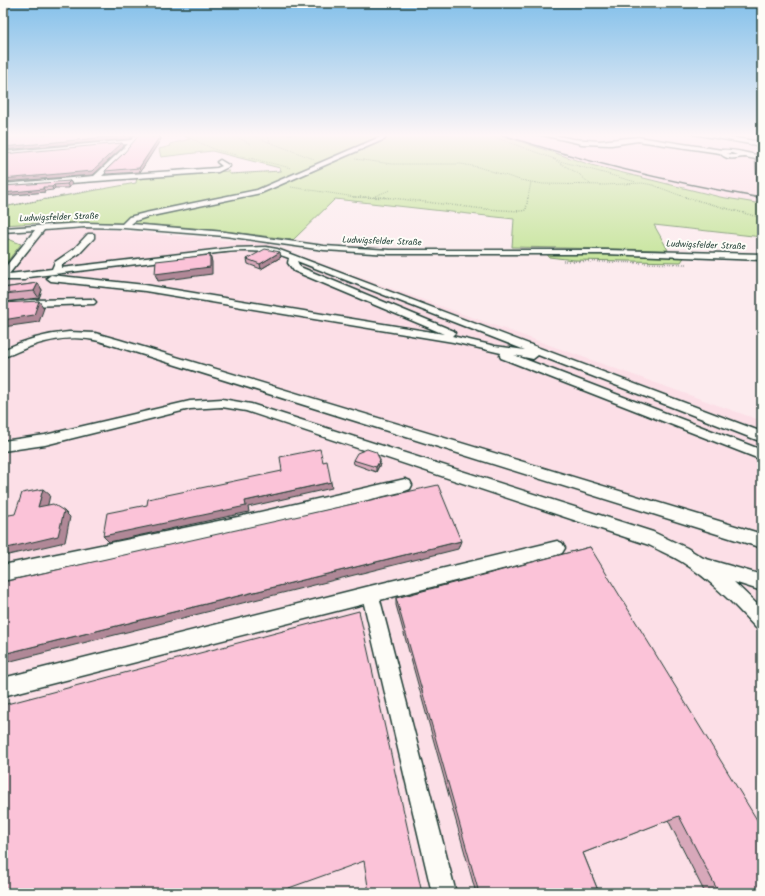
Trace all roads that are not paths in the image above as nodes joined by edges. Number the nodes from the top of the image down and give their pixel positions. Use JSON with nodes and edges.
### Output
{"nodes":[{"id":1,"x":98,"y":176,"type":"edge"},
{"id":2,"x":129,"y":176,"type":"edge"},
{"id":3,"x":298,"y":176,"type":"edge"},
{"id":4,"x":96,"y":178,"type":"junction"},
{"id":5,"x":3,"y":186,"type":"edge"},
{"id":6,"x":124,"y":226,"type":"junction"},
{"id":7,"x":42,"y":227,"type":"junction"},
{"id":8,"x":3,"y":230,"type":"edge"},
{"id":9,"x":91,"y":236,"type":"dead end"},
{"id":10,"x":293,"y":257,"type":"junction"},
{"id":11,"x":762,"y":257,"type":"edge"},
{"id":12,"x":55,"y":272,"type":"junction"},
{"id":13,"x":17,"y":276,"type":"junction"},
{"id":14,"x":3,"y":277,"type":"edge"},
{"id":15,"x":91,"y":302,"type":"dead end"},
{"id":16,"x":3,"y":306,"type":"edge"},
{"id":17,"x":478,"y":345,"type":"junction"},
{"id":18,"x":3,"y":354,"type":"edge"},
{"id":19,"x":562,"y":359,"type":"junction"},
{"id":20,"x":762,"y":437,"type":"edge"},
{"id":21,"x":3,"y":446,"type":"edge"},
{"id":22,"x":762,"y":455,"type":"edge"},
{"id":23,"x":405,"y":485,"type":"dead end"},
{"id":24,"x":762,"y":541,"type":"edge"},
{"id":25,"x":557,"y":548,"type":"dead end"},
{"id":26,"x":696,"y":562,"type":"junction"},
{"id":27,"x":3,"y":574,"type":"edge"},
{"id":28,"x":762,"y":583,"type":"edge"},
{"id":29,"x":370,"y":594,"type":"junction"},
{"id":30,"x":762,"y":622,"type":"edge"},
{"id":31,"x":3,"y":687,"type":"edge"},
{"id":32,"x":444,"y":893,"type":"edge"}],
"edges":[{"from":1,"to":4,"type":"street"},
{"from":2,"to":4,"type":"street"},
{"from":3,"to":6,"type":"street"},
{"from":4,"to":5,"type":"street"},
{"from":6,"to":7,"type":"street","name":"Ludwigsfelder Straße"},
{"from":6,"to":11,"type":"street","name":"Ludwigsfelder Straße"},
{"from":7,"to":8,"type":"street","name":"Ludwigsfelder Straße"},
{"from":7,"to":14,"type":"street"},
{"from":9,"to":12,"type":"street"},
{"from":10,"to":12,"type":"street"},
{"from":10,"to":17,"type":"street"},
{"from":10,"to":19,"type":"street"},
{"from":12,"to":13,"type":"street"},
{"from":13,"to":14,"type":"street"},
{"from":13,"to":17,"type":"street"},
{"from":15,"to":16,"type":"street"},
{"from":17,"to":19,"type":"street"},
{"from":17,"to":22,"type":"street"},
{"from":18,"to":24,"type":"street"},
{"from":19,"to":20,"type":"street"},
{"from":21,"to":26,"type":"street"},
{"from":23,"to":27,"type":"street"},
{"from":25,"to":29,"type":"street"},
{"from":26,"to":28,"type":"street"},
{"from":26,"to":30,"type":"street"},
{"from":29,"to":31,"type":"street"},
{"from":29,"to":32,"type":"street"}]}
